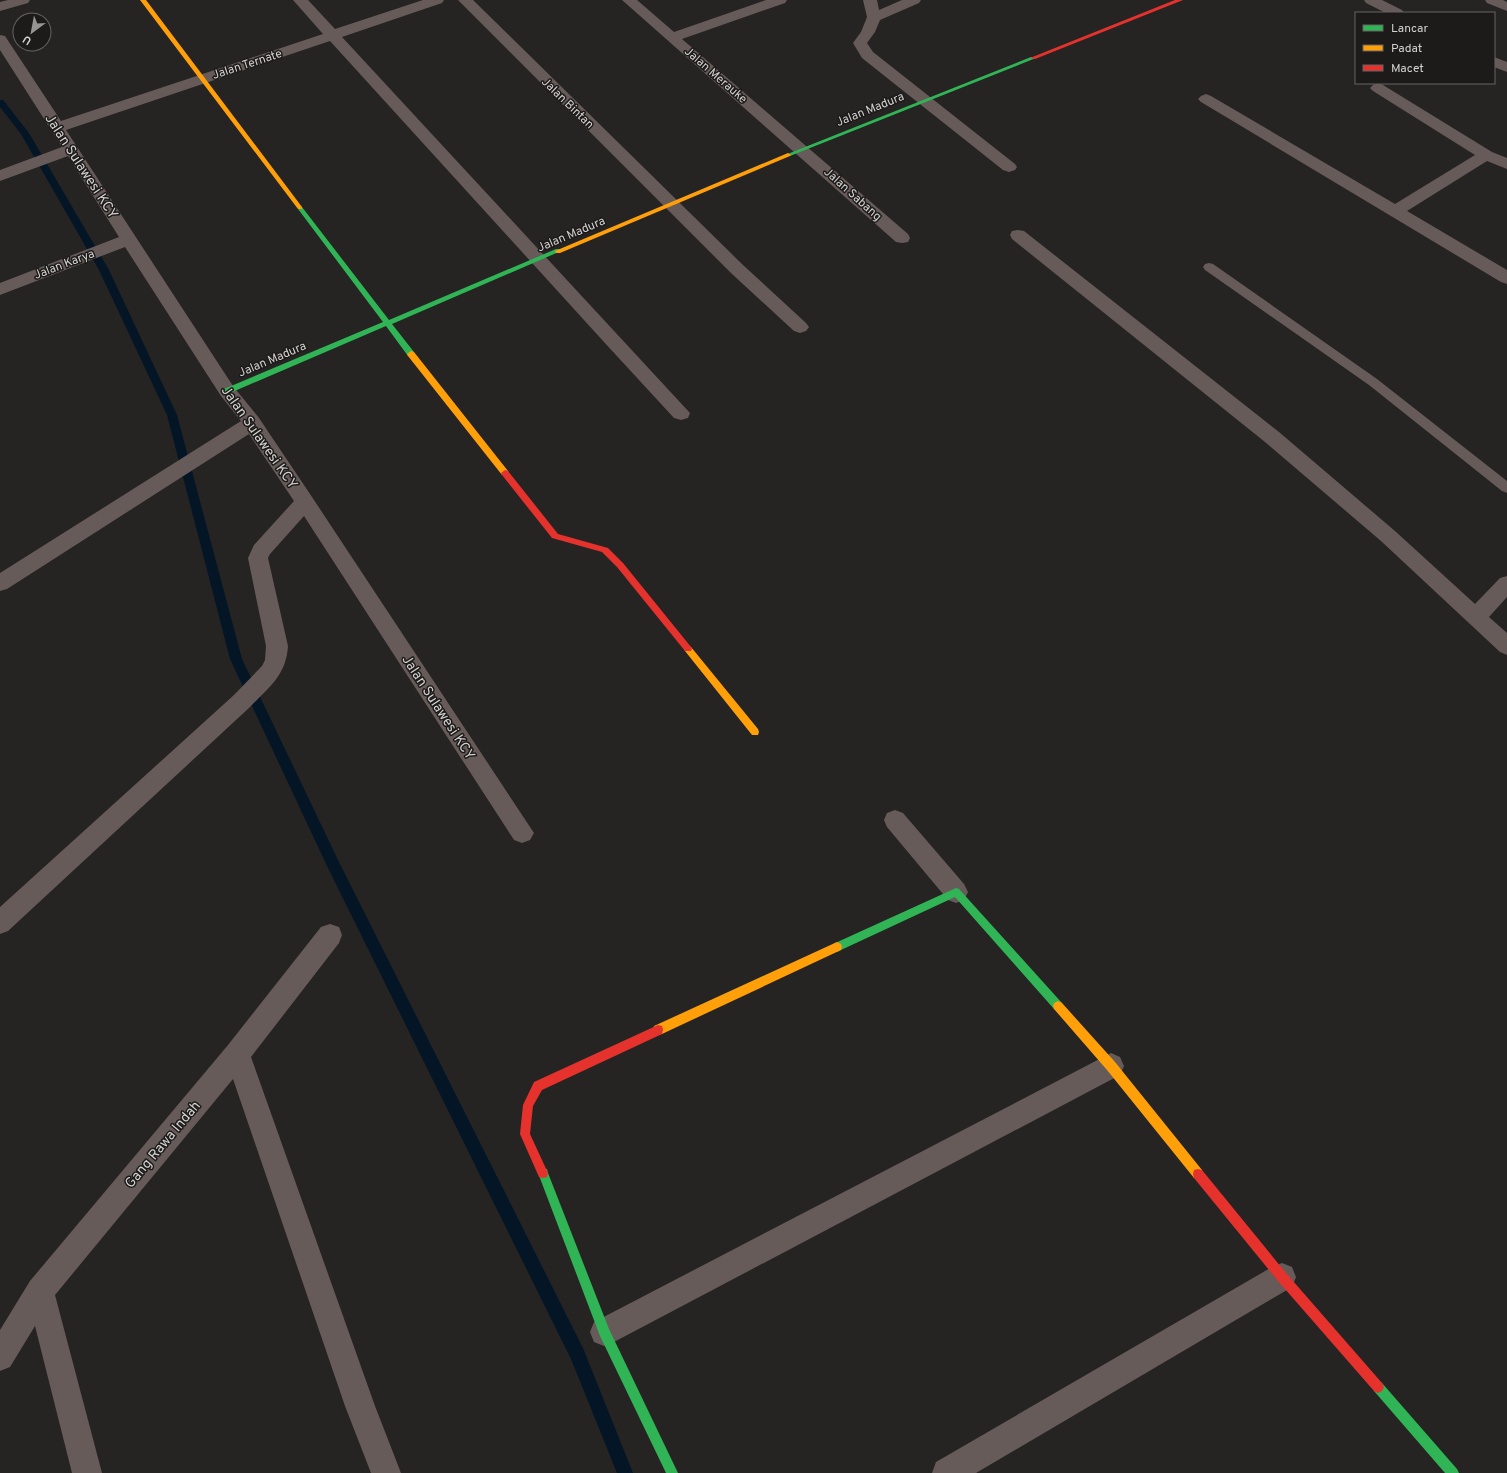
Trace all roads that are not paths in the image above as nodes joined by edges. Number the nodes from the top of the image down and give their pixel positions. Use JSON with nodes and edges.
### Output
{"nodes":[{"id":1,"x":23,"y":0,"type":"edge"},
{"id":2,"x":143,"y":0,"type":"edge"},
{"id":3,"x":300,"y":0,"type":"edge"},
{"id":4,"x":437,"y":0,"type":"edge"},
{"id":5,"x":465,"y":0,"type":"edge"},
{"id":6,"x":629,"y":0,"type":"edge"},
{"id":7,"x":780,"y":0,"type":"edge"},
{"id":8,"x":870,"y":0,"type":"edge"},
{"id":9,"x":914,"y":0,"type":"edge"},
{"id":10,"x":1180,"y":0,"type":"edge"},
{"id":11,"x":1371,"y":0,"type":"edge"},
{"id":12,"x":1492,"y":0,"type":"edge"},
{"id":13,"x":0,"y":7,"type":"edge"},
{"id":14,"x":1507,"y":7,"type":"edge"},
{"id":15,"x":1395,"y":12,"type":"edge"},
{"id":16,"x":874,"y":17,"type":"junction"},
{"id":17,"x":332,"y":35,"type":"junction"},
{"id":18,"x":673,"y":37,"type":"junction"},
{"id":19,"x":0,"y":39,"type":"edge"},
{"id":20,"x":1495,"y":62,"type":"edge"},
{"id":21,"x":1507,"y":68,"type":"edge"},
{"id":22,"x":202,"y":79,"type":"junction"},
{"id":23,"x":1378,"y":88,"type":"dead end"},
{"id":24,"x":1206,"y":99,"type":"dead end"},
{"id":25,"x":924,"y":100,"type":"junction"},
{"id":26,"x":56,"y":128,"type":"junction"},
{"id":27,"x":72,"y":149,"type":"junction"},
{"id":28,"x":803,"y":150,"type":"junction"},
{"id":29,"x":1486,"y":155,"type":"junction"},
{"id":30,"x":1507,"y":164,"type":"edge"},
{"id":31,"x":1009,"y":167,"type":"dead end"},
{"id":32,"x":0,"y":176,"type":"edge"},
{"id":33,"x":672,"y":204,"type":"junction"},
{"id":34,"x":1395,"y":210,"type":"junction"},
{"id":35,"x":1018,"y":235,"type":"dead end"},
{"id":36,"x":902,"y":238,"type":"dead end"},
{"id":37,"x":129,"y":239,"type":"junction"},
{"id":38,"x":538,"y":260,"type":"junction"},
{"id":39,"x":1209,"y":267,"type":"dead end"},
{"id":40,"x":1507,"y":278,"type":"edge"},
{"id":41,"x":0,"y":289,"type":"edge"},
{"id":42,"x":387,"y":324,"type":"junction"},
{"id":43,"x":800,"y":327,"type":"dead end"},
{"id":44,"x":227,"y":390,"type":"junction"},
{"id":45,"x":681,"y":413,"type":"dead end"},
{"id":46,"x":252,"y":423,"type":"junction"},
{"id":47,"x":1507,"y":488,"type":"edge"},
{"id":48,"x":305,"y":502,"type":"junction"},
{"id":49,"x":0,"y":583,"type":"edge"},
{"id":50,"x":1507,"y":584,"type":"edge"},
{"id":51,"x":1476,"y":617,"type":"junction"},
{"id":52,"x":1507,"y":646,"type":"edge"},
{"id":53,"x":755,"y":732,"type":"dead end"},
{"id":54,"x":895,"y":820,"type":"dead end"},
{"id":55,"x":522,"y":833,"type":"dead end"},
{"id":56,"x":956,"y":892,"type":"junction"},
{"id":57,"x":0,"y":923,"type":"edge"},
{"id":58,"x":330,"y":935,"type":"dead end"},
{"id":59,"x":237,"y":1054,"type":"junction"},
{"id":60,"x":1111,"y":1066,"type":"junction"},
{"id":61,"x":1282,"y":1277,"type":"junction"},
{"id":62,"x":40,"y":1291,"type":"junction"},
{"id":63,"x":604,"y":1332,"type":"junction"},
{"id":64,"x":0,"y":1357,"type":"edge"},
{"id":65,"x":87,"y":1473,"type":"edge"},
{"id":66,"x":386,"y":1473,"type":"edge"},
{"id":67,"x":672,"y":1473,"type":"edge"},
{"id":68,"x":947,"y":1473,"type":"edge"},
{"id":69,"x":1452,"y":1473,"type":"edge"}],
"edges":[{"from":1,"to":13,"type":"street"},
{"from":2,"to":22,"type":"street"},
{"from":3,"to":17,"type":"street"},
{"from":4,"to":17,"type":"street","name":"Jalan Ternate"},
{"from":5,"to":33,"type":"street","name":"Jalan Bintan"},
{"from":6,"to":18,"type":"street","name":"Jalan Merauke"},
{"from":7,"to":18,"type":"street"},
{"from":8,"to":16,"type":"street"},
{"from":9,"to":16,"type":"street"},
{"from":10,"to":25,"type":"street","name":"Jalan Madura"},
{"from":11,"to":15,"type":"street"},
{"from":12,"to":14,"type":"street"},
{"from":16,"to":25,"type":"street"},
{"from":17,"to":22,"type":"street","name":"Jalan Ternate"},
{"from":17,"to":38,"type":"street"},
{"from":18,"to":28,"type":"street","name":"Jalan Merauke"},
{"from":19,"to":26,"type":"street","name":"Jalan Sulawesi KCY"},
{"from":20,"to":21,"type":"street"},
{"from":22,"to":26,"type":"street","name":"Jalan Ternate"},
{"from":22,"to":42,"type":"street"},
{"from":23,"to":29,"type":"street"},
{"from":24,"to":34,"type":"street"},
{"from":25,"to":28,"type":"street","name":"Jalan Madura"},
{"from":25,"to":31,"type":"street"},
{"from":26,"to":27,"type":"street","name":"Jalan Sulawesi KCY"},
{"from":27,"to":32,"type":"street"},
{"from":27,"to":37,"type":"street","name":"Jalan Sulawesi KCY"},
{"from":28,"to":33,"type":"street","name":"Jalan Madura"},
{"from":28,"to":36,"type":"street","name":"Jalan Sabang"},
{"from":29,"to":30,"type":"street"},
{"from":29,"to":34,"type":"street"},
{"from":33,"to":38,"type":"street","name":"Jalan Madura"},
{"from":33,"to":43,"type":"street","name":"Jalan Bintan"},
{"from":34,"to":40,"type":"street"},
{"from":35,"to":51,"type":"street"},
{"from":37,"to":41,"type":"street","name":"Jalan Karya"},
{"from":37,"to":44,"type":"street","name":"Jalan Sulawesi KCY"},
{"from":38,"to":42,"type":"street","name":"Jalan Madura"},
{"from":38,"to":45,"type":"street"},
{"from":39,"to":47,"type":"lane"},
{"from":42,"to":44,"type":"street","name":"Jalan Madura"},
{"from":42,"to":53,"type":"street"},
{"from":44,"to":46,"type":"street","name":"Jalan Sulawesi KCY"},
{"from":46,"to":48,"type":"street","name":"Jalan Sulawesi KCY"},
{"from":46,"to":49,"type":"street"},
{"from":48,"to":55,"type":"street","name":"Jalan Sulawesi KCY"},
{"from":48,"to":57,"type":"street"},
{"from":50,"to":51,"type":"street"},
{"from":51,"to":52,"type":"street"},
{"from":54,"to":56,"type":"street"},
{"from":56,"to":60,"type":"street"},
{"from":56,"to":63,"type":"street"},
{"from":58,"to":59,"type":"street","name":"Gang Rawa Indah"},
{"from":59,"to":62,"type":"street","name":"Gang Rawa Indah"},
{"from":59,"to":66,"type":"street"},
{"from":60,"to":61,"type":"street"},
{"from":60,"to":63,"type":"street"},
{"from":61,"to":68,"type":"street"},
{"from":61,"to":69,"type":"street"},
{"from":62,"to":64,"type":"street","name":"Gang Rawa Indah"},
{"from":62,"to":65,"type":"street"},
{"from":63,"to":67,"type":"street"}]}
